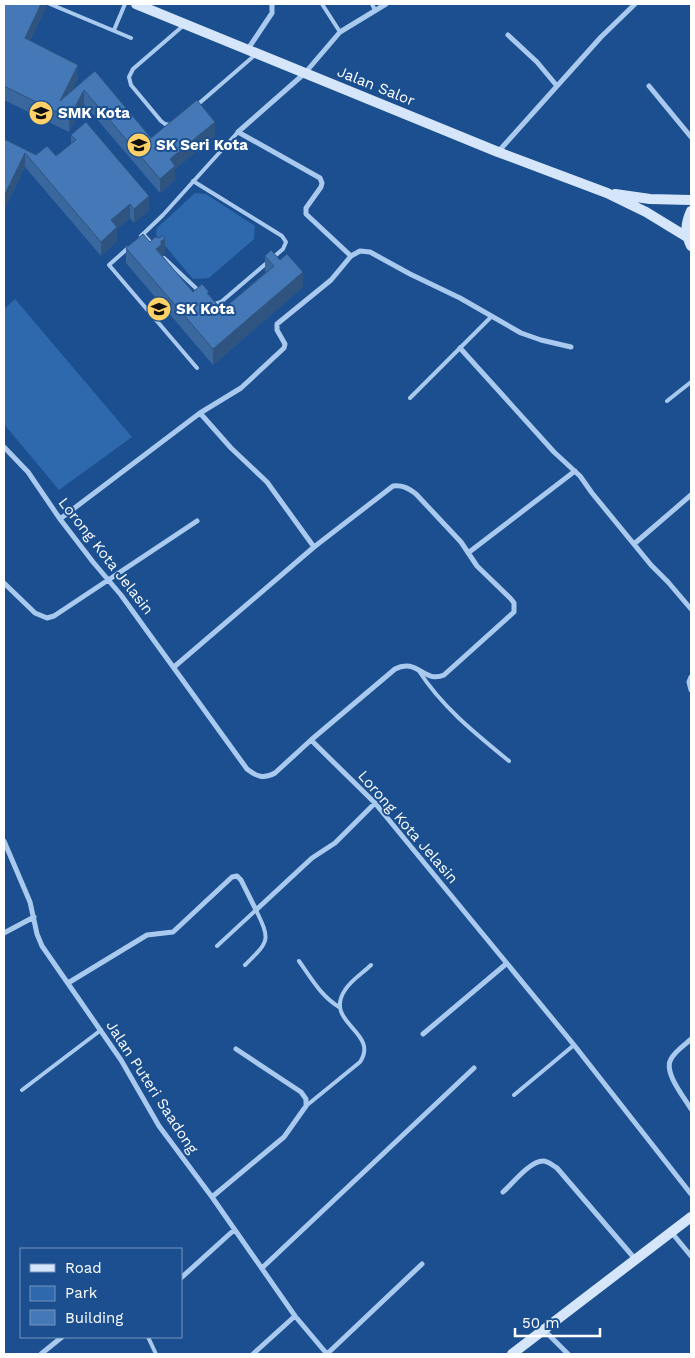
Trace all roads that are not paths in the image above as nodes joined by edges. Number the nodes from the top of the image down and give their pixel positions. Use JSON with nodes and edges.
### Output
{"nodes":[{"id":1,"x":50,"y":4,"type":"edge"},
{"id":2,"x":125,"y":4,"type":"edge"},
{"id":3,"x":136,"y":4,"type":"edge"},
{"id":4,"x":272,"y":4,"type":"edge"},
{"id":5,"x":322,"y":4,"type":"edge"},
{"id":6,"x":372,"y":4,"type":"edge"},
{"id":7,"x":386,"y":4,"type":"edge"},
{"id":8,"x":635,"y":4,"type":"edge"},
{"id":9,"x":375,"y":10,"type":"junction"},
{"id":10,"x":186,"y":24,"type":"junction"},
{"id":11,"x":114,"y":30,"type":"junction"},
{"id":12,"x":340,"y":32,"type":"junction"},
{"id":13,"x":508,"y":35,"type":"dead end"},
{"id":14,"x":131,"y":38,"type":"dead end"},
{"id":15,"x":252,"y":51,"type":"junction"},
{"id":16,"x":305,"y":73,"type":"junction"},
{"id":17,"x":557,"y":86,"type":"junction"},
{"id":18,"x":649,"y":86,"type":"dead end"},
{"id":19,"x":193,"y":110,"type":"edge"},
{"id":20,"x":178,"y":122,"type":"edge"},
{"id":21,"x":238,"y":132,"type":"junction"},
{"id":22,"x":691,"y":137,"type":"edge"},
{"id":23,"x":498,"y":152,"type":"junction"},
{"id":24,"x":194,"y":181,"type":"junction"},
{"id":25,"x":607,"y":193,"type":"junction"},
{"id":26,"x":691,"y":200,"type":"edge"},
{"id":27,"x":691,"y":211,"type":"edge"},
{"id":28,"x":144,"y":234,"type":"junction"},
{"id":29,"x":137,"y":240,"type":"edge"},
{"id":30,"x":689,"y":241,"type":"edge"},
{"id":31,"x":130,"y":246,"type":"edge"},
{"id":32,"x":158,"y":250,"type":"edge"},
{"id":33,"x":351,"y":256,"type":"junction"},
{"id":34,"x":164,"y":258,"type":"edge"},
{"id":35,"x":203,"y":295,"type":"edge"},
{"id":36,"x":209,"y":301,"type":"edge"},
{"id":37,"x":491,"y":316,"type":"junction"},
{"id":38,"x":571,"y":347,"type":"dead end"},
{"id":39,"x":460,"y":348,"type":"junction"},
{"id":40,"x":198,"y":368,"type":"dead end"},
{"id":41,"x":691,"y":382,"type":"edge"},
{"id":42,"x":410,"y":398,"type":"dead end"},
{"id":43,"x":667,"y":401,"type":"dead end"},
{"id":44,"x":200,"y":413,"type":"junction"},
{"id":45,"x":4,"y":447,"type":"edge"},
{"id":46,"x":576,"y":471,"type":"junction"},
{"id":47,"x":691,"y":495,"type":"edge"},
{"id":48,"x":60,"y":519,"type":"junction"},
{"id":49,"x":197,"y":521,"type":"dead end"},
{"id":50,"x":634,"y":544,"type":"junction"},
{"id":51,"x":314,"y":547,"type":"junction"},
{"id":52,"x":468,"y":553,"type":"junction"},
{"id":53,"x":109,"y":580,"type":"junction"},
{"id":54,"x":4,"y":583,"type":"edge"},
{"id":55,"x":691,"y":609,"type":"edge"},
{"id":56,"x":174,"y":666,"type":"junction"},
{"id":57,"x":418,"y":670,"type":"junction"},
{"id":58,"x":691,"y":677,"type":"edge"},
{"id":59,"x":691,"y":690,"type":"edge"},
{"id":60,"x":311,"y":740,"type":"junction"},
{"id":61,"x":509,"y":761,"type":"dead end"},
{"id":62,"x":375,"y":803,"type":"junction"},
{"id":63,"x":4,"y":841,"type":"edge"},
{"id":64,"x":256,"y":910,"type":"junction"},
{"id":65,"x":34,"y":917,"type":"junction"},
{"id":66,"x":4,"y":933,"type":"edge"},
{"id":67,"x":217,"y":946,"type":"dead end"},
{"id":68,"x":298,"y":961,"type":"dead end"},
{"id":69,"x":506,"y":964,"type":"junction"},
{"id":70,"x":245,"y":965,"type":"dead end"},
{"id":71,"x":371,"y":965,"type":"dead end"},
{"id":72,"x":68,"y":983,"type":"junction"},
{"id":73,"x":339,"y":1007,"type":"junction"},
{"id":74,"x":101,"y":1030,"type":"junction"},
{"id":75,"x":423,"y":1034,"type":"dead end"},
{"id":76,"x":691,"y":1039,"type":"edge"},
{"id":77,"x":574,"y":1045,"type":"junction"},
{"id":78,"x":236,"y":1049,"type":"dead end"},
{"id":79,"x":474,"y":1068,"type":"dead end"},
{"id":80,"x":22,"y":1090,"type":"dead end"},
{"id":81,"x":514,"y":1095,"type":"dead end"},
{"id":82,"x":306,"y":1106,"type":"junction"},
{"id":83,"x":691,"y":1109,"type":"edge"},
{"id":84,"x":503,"y":1192,"type":"dead end"},
{"id":85,"x":691,"y":1194,"type":"edge"},
{"id":86,"x":212,"y":1197,"type":"junction"},
{"id":87,"x":691,"y":1218,"type":"edge"},
{"id":88,"x":234,"y":1230,"type":"junction"},
{"id":89,"x":672,"y":1232,"type":"junction"},
{"id":90,"x":691,"y":1256,"type":"edge"},
{"id":91,"x":636,"y":1260,"type":"junction"},
{"id":92,"x":422,"y":1264,"type":"dead end"},
{"id":93,"x":262,"y":1268,"type":"junction"},
{"id":94,"x":182,"y":1277,"type":"edge"},
{"id":95,"x":294,"y":1316,"type":"junction"},
{"id":96,"x":545,"y":1331,"type":"junction"},
{"id":97,"x":61,"y":1338,"type":"edge"},
{"id":98,"x":148,"y":1338,"type":"edge"},
{"id":99,"x":41,"y":1354,"type":"edge"},
{"id":100,"x":156,"y":1354,"type":"edge"},
{"id":101,"x":254,"y":1354,"type":"edge"},
{"id":102,"x":327,"y":1354,"type":"edge"},
{"id":103,"x":512,"y":1354,"type":"edge"},
{"id":104,"x":568,"y":1354,"type":"edge"}],
"edges":[{"from":1,"to":11,"type":"lane"},
{"from":2,"to":11,"type":"lane"},
{"from":3,"to":10,"type":"main road","name":"Jalan Salor"},
{"from":4,"to":15,"type":"street"},
{"from":5,"to":12,"type":"lane"},
{"from":6,"to":9,"type":"lane"},
{"from":7,"to":9,"type":"street"},
{"from":8,"to":17,"type":"street"},
{"from":9,"to":12,"type":"street"},
{"from":10,"to":15,"type":"main road","name":"Jalan Salor"},
{"from":10,"to":20,"type":"lane"},
{"from":11,"to":14,"type":"lane"},
{"from":12,"to":16,"type":"street"},
{"from":13,"to":17,"type":"street"},
{"from":15,"to":16,"type":"main road","name":"Jalan Salor"},
{"from":15,"to":19,"type":"lane"},
{"from":16,"to":21,"type":"street"},
{"from":16,"to":23,"type":"main road","name":"Jalan Salor"},
{"from":17,"to":23,"type":"street"},
{"from":18,"to":22,"type":"street"},
{"from":21,"to":24,"type":"lane"},
{"from":21,"to":33,"type":"street"},
{"from":23,"to":25,"type":"main road","name":"Jalan Salor"},
{"from":24,"to":28,"type":"lane"},
{"from":24,"to":36,"type":"lane"},
{"from":25,"to":26,"type":"main road","name":"Jalan Salor"},
{"from":25,"to":30,"type":"main road","name":"Jalan Salor"},
{"from":27,"to":30,"type":"main road"},
{"from":28,"to":29,"type":"lane"},
{"from":28,"to":32,"type":"lane"},
{"from":31,"to":40,"type":"lane"},
{"from":33,"to":37,"type":"street"},
{"from":33,"to":44,"type":"street"},
{"from":34,"to":35,"type":"lane"},
{"from":37,"to":38,"type":"street"},
{"from":37,"to":39,"type":"lane"},
{"from":39,"to":42,"type":"lane"},
{"from":39,"to":46,"type":"street"},
{"from":41,"to":43,"type":"lane"},
{"from":44,"to":48,"type":"street"},
{"from":44,"to":51,"type":"street"},
{"from":45,"to":48,"type":"street","name":"Lorong Kota Jelasin"},
{"from":46,"to":50,"type":"street"},
{"from":46,"to":52,"type":"street"},
{"from":47,"to":50,"type":"street"},
{"from":48,"to":53,"type":"street","name":"Lorong Kota Jelasin"},
{"from":49,"to":53,"type":"street"},
{"from":50,"to":55,"type":"street"},
{"from":51,"to":52,"type":"street"},
{"from":51,"to":56,"type":"street"},
{"from":52,"to":57,"type":"street"},
{"from":53,"to":54,"type":"street"},
{"from":53,"to":56,"type":"street","name":"Lorong Kota Jelasin"},
{"from":56,"to":60,"type":"street","name":"Lorong Kota Jelasin"},
{"from":57,"to":60,"type":"street"},
{"from":57,"to":61,"type":"lane"},
{"from":58,"to":59,"type":"street"},
{"from":60,"to":62,"type":"street","name":"Lorong Kota Jelasin"},
{"from":62,"to":64,"type":"street"},
{"from":62,"to":69,"type":"street","name":"Lorong Kota Jelasin"},
{"from":63,"to":65,"type":"street","name":"Jalan Puteri Saadong"},
{"from":64,"to":67,"type":"lane"},
{"from":64,"to":70,"type":"lane"},
{"from":64,"to":72,"type":"street"},
{"from":65,"to":66,"type":"street"},
{"from":65,"to":72,"type":"street","name":"Jalan Puteri Saadong"},
{"from":68,"to":73,"type":"lane"},
{"from":69,"to":75,"type":"street"},
{"from":69,"to":77,"type":"street","name":"Lorong Kota Jelasin"},
{"from":71,"to":73,"type":"lane"},
{"from":72,"to":74,"type":"street","name":"Jalan Puteri Saadong"},
{"from":73,"to":82,"type":"lane"},
{"from":74,"to":80,"type":"lane"},
{"from":74,"to":86,"type":"street","name":"Jalan Puteri Saadong"},
{"from":76,"to":83,"type":"street"},
{"from":77,"to":81,"type":"lane"},
{"from":77,"to":85,"type":"street","name":"Lorong Kota Jelasin"},
{"from":78,"to":82,"type":"street"},
{"from":79,"to":93,"type":"street"},
{"from":82,"to":86,"type":"street"},
{"from":84,"to":91,"type":"street"},
{"from":86,"to":88,"type":"street","name":"Jalan Puteri Saadong"},
{"from":87,"to":89,"type":"main road"},
{"from":88,"to":93,"type":"street","name":"Jalan Puteri Saadong"},
{"from":88,"to":94,"type":"street"},
{"from":89,"to":90,"type":"street"},
{"from":89,"to":91,"type":"main road"},
{"from":91,"to":96,"type":"main road"},
{"from":92,"to":102,"type":"street"},
{"from":93,"to":95,"type":"street","name":"Jalan Puteri Saadong"},
{"from":95,"to":101,"type":"street"},
{"from":95,"to":102,"type":"street","name":"Jalan Puteri Saadong"},
{"from":96,"to":103,"type":"main road"},
{"from":96,"to":104,"type":"street"},
{"from":97,"to":99,"type":"street"},
{"from":98,"to":100,"type":"lane"}]}
